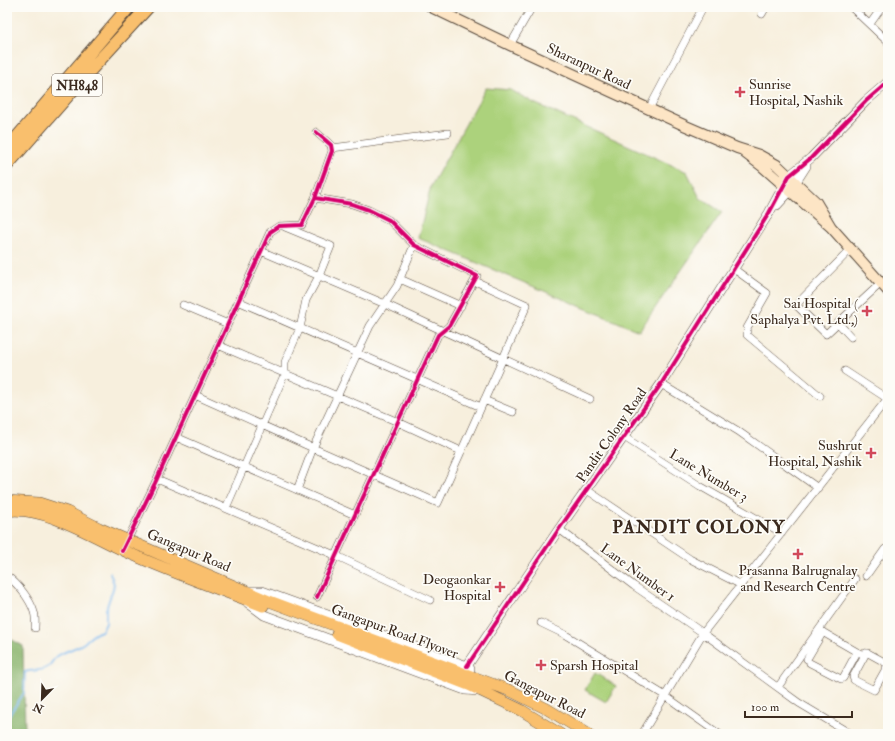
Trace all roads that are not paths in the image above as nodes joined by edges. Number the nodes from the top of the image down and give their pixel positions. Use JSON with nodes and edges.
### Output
{"nodes":[{"id":1,"x":130,"y":7,"type":"edge"},
{"id":2,"x":148,"y":7,"type":"edge"},
{"id":3,"x":431,"y":7,"type":"edge"},
{"id":4,"x":532,"y":7,"type":"edge"},
{"id":5,"x":703,"y":7,"type":"edge"},
{"id":6,"x":851,"y":7,"type":"edge"},
{"id":7,"x":882,"y":7,"type":"edge"},
{"id":8,"x":870,"y":24,"type":"junction"},
{"id":9,"x":888,"y":42,"type":"edge"},
{"id":10,"x":510,"y":45,"type":"junction"},
{"id":11,"x":888,"y":82,"type":"edge"},
{"id":12,"x":649,"y":109,"type":"junction"},
{"id":13,"x":316,"y":132,"type":"dead end"},
{"id":14,"x":448,"y":133,"type":"dead end"},
{"id":15,"x":332,"y":148,"type":"junction"},
{"id":16,"x":737,"y":148,"type":"junction"},
{"id":17,"x":7,"y":149,"type":"edge"},
{"id":18,"x":7,"y":165,"type":"edge"},
{"id":19,"x":790,"y":184,"type":"junction"},
{"id":20,"x":802,"y":194,"type":"junction"},
{"id":21,"x":315,"y":198,"type":"junction"},
{"id":22,"x":283,"y":226,"type":"junction"},
{"id":23,"x":414,"y":245,"type":"junction"},
{"id":24,"x":851,"y":249,"type":"junction"},
{"id":25,"x":261,"y":251,"type":"junction"},
{"id":26,"x":734,"y":269,"type":"junction"},
{"id":27,"x":319,"y":276,"type":"junction"},
{"id":28,"x":400,"y":279,"type":"junction"},
{"id":29,"x":474,"y":281,"type":"junction"},
{"id":30,"x":886,"y":289,"type":"edge"},
{"id":31,"x":238,"y":301,"type":"junction"},
{"id":32,"x":385,"y":304,"type":"junction"},
{"id":33,"x":183,"y":305,"type":"dead end"},
{"id":34,"x":461,"y":306,"type":"junction"},
{"id":35,"x":838,"y":323,"type":"junction"},
{"id":36,"x":228,"y":324,"type":"junction"},
{"id":37,"x":300,"y":328,"type":"junction"},
{"id":38,"x":443,"y":330,"type":"junction"},
{"id":39,"x":851,"y":337,"type":"dead end"},
{"id":40,"x":218,"y":345,"type":"junction"},
{"id":41,"x":357,"y":352,"type":"junction"},
{"id":42,"x":503,"y":359,"type":"junction"},
{"id":43,"x":845,"y":371,"type":"dead end"},
{"id":44,"x":285,"y":373,"type":"junction"},
{"id":45,"x":418,"y":379,"type":"junction"},
{"id":46,"x":661,"y":384,"type":"junction"},
{"id":47,"x":195,"y":395,"type":"junction"},
{"id":48,"x":337,"y":396,"type":"junction"},
{"id":49,"x":820,"y":396,"type":"dead end"},
{"id":50,"x":590,"y":399,"type":"dead end"},
{"id":51,"x":888,"y":399,"type":"edge"},
{"id":52,"x":484,"y":400,"type":"junction"},
{"id":53,"x":481,"y":408,"type":"junction"},
{"id":54,"x":513,"y":412,"type":"dead end"},
{"id":55,"x":398,"y":422,"type":"junction"},
{"id":56,"x":263,"y":425,"type":"junction"},
{"id":57,"x":176,"y":437,"type":"junction"},
{"id":58,"x":624,"y":437,"type":"junction"},
{"id":59,"x":313,"y":448,"type":"junction"},
{"id":60,"x":461,"y":451,"type":"junction"},
{"id":61,"x":244,"y":467,"type":"junction"},
{"id":62,"x":374,"y":474,"type":"junction"},
{"id":63,"x":157,"y":479,"type":"junction"},
{"id":64,"x":818,"y":488,"type":"junction"},
{"id":65,"x":297,"y":490,"type":"junction"},
{"id":66,"x":587,"y":490,"type":"junction"},
{"id":67,"x":7,"y":501,"type":"edge"},
{"id":68,"x":226,"y":508,"type":"junction"},
{"id":69,"x":7,"y":511,"type":"edge"},
{"id":70,"x":355,"y":516,"type":"junction"},
{"id":71,"x":559,"y":530,"type":"junction"},
{"id":72,"x":782,"y":533,"type":"junction"},
{"id":73,"x":127,"y":540,"type":"junction"},
{"id":74,"x":888,"y":550,"type":"edge"},
{"id":75,"x":122,"y":551,"type":"junction"},
{"id":76,"x":337,"y":556,"type":"junction"},
{"id":77,"x":7,"y":576,"type":"edge"},
{"id":78,"x":866,"y":576,"type":"dead end"},
{"id":79,"x":855,"y":579,"type":"dead end"},
{"id":80,"x":741,"y":585,"type":"junction"},
{"id":81,"x":244,"y":594,"type":"junction"},
{"id":82,"x":317,"y":597,"type":"dead end"},
{"id":83,"x":430,"y":600,"type":"dead end"},
{"id":84,"x":541,"y":623,"type":"dead end"},
{"id":85,"x":35,"y":628,"type":"dead end"},
{"id":86,"x":821,"y":631,"type":"junction"},
{"id":87,"x":703,"y":633,"type":"junction"},
{"id":88,"x":814,"y":641,"type":"junction"},
{"id":89,"x":857,"y":652,"type":"junction"},
{"id":90,"x":866,"y":653,"type":"junction"},
{"id":91,"x":888,"y":664,"type":"edge"},
{"id":92,"x":469,"y":676,"type":"junction"},
{"id":93,"x":486,"y":687,"type":"junction"},
{"id":94,"x":778,"y":687,"type":"junction"},
{"id":95,"x":664,"y":695,"type":"junction"},
{"id":96,"x":560,"y":734,"type":"edge"},
{"id":97,"x":588,"y":734,"type":"edge"},
{"id":98,"x":642,"y":734,"type":"edge"},
{"id":99,"x":719,"y":734,"type":"edge"},
{"id":100,"x":851,"y":734,"type":"edge"}],
"edges":[{"from":1,"to":17,"type":"highway","number":"NH848"},
{"from":2,"to":18,"type":"highway","number":"NH848"},
{"from":3,"to":10,"type":"main road","name":"Sharanpur Road"},
{"from":4,"to":10,"type":"street"},
{"from":5,"to":12,"type":"street"},
{"from":6,"to":8,"type":"street"},
{"from":7,"to":8,"type":"street"},
{"from":8,"to":9,"type":"street"},
{"from":10,"to":12,"type":"main road","name":"Sharanpur Road"},
{"from":11,"to":19,"type":"street","name":"Pandit Colony Road"},
{"from":12,"to":16,"type":"main road","name":"Sharanpur Road"},
{"from":13,"to":15,"type":"street"},
{"from":14,"to":15,"type":"street"},
{"from":15,"to":21,"type":"street"},
{"from":16,"to":19,"type":"main road","name":"Sharanpur Road"},
{"from":16,"to":19,"type":"main road","name":"Sharanpur Road"},
{"from":19,"to":20,"type":"main road","name":"Sharanpur Road"},
{"from":19,"to":20,"type":"street"},
{"from":19,"to":26,"type":"street","name":"Pandit Colony Road"},
{"from":20,"to":24,"type":"main road","name":"Sharanpur Road"},
{"from":21,"to":22,"type":"street"},
{"from":21,"to":23,"type":"street"},
{"from":22,"to":25,"type":"street"},
{"from":22,"to":27,"type":"street"},
{"from":23,"to":28,"type":"street"},
{"from":23,"to":29,"type":"street"},
{"from":24,"to":30,"type":"main road","name":"Sharanpur Road"},
{"from":24,"to":35,"type":"street"},
{"from":25,"to":27,"type":"street"},
{"from":25,"to":31,"type":"street"},
{"from":26,"to":46,"type":"street","name":"Pandit Colony Road"},
{"from":26,"to":49,"type":"street"},
{"from":27,"to":32,"type":"street"},
{"from":27,"to":37,"type":"street"},
{"from":28,"to":32,"type":"street"},
{"from":28,"to":34,"type":"street"},
{"from":29,"to":34,"type":"street"},
{"from":29,"to":42,"type":"street"},
{"from":30,"to":35,"type":"street"},
{"from":31,"to":36,"type":"street"},
{"from":31,"to":37,"type":"street"},
{"from":32,"to":38,"type":"street"},
{"from":32,"to":41,"type":"street"},
{"from":33,"to":36,"type":"street"},
{"from":34,"to":38,"type":"street"},
{"from":35,"to":39,"type":"street"},
{"from":36,"to":40,"type":"street"},
{"from":37,"to":41,"type":"street"},
{"from":37,"to":44,"type":"street"},
{"from":38,"to":42,"type":"street"},
{"from":38,"to":45,"type":"street"},
{"from":40,"to":44,"type":"street"},
{"from":40,"to":47,"type":"street"},
{"from":41,"to":45,"type":"street"},
{"from":41,"to":48,"type":"street"},
{"from":42,"to":50,"type":"street"},
{"from":42,"to":52,"type":"street"},
{"from":43,"to":51,"type":"street"},
{"from":44,"to":48,"type":"street"},
{"from":44,"to":56,"type":"street"},
{"from":45,"to":53,"type":"street"},
{"from":45,"to":55,"type":"street"},
{"from":46,"to":58,"type":"street","name":"Pandit Colony Road"},
{"from":46,"to":64,"type":"street"},
{"from":47,"to":56,"type":"street"},
{"from":47,"to":57,"type":"street"},
{"from":48,"to":55,"type":"street"},
{"from":48,"to":59,"type":"street"},
{"from":51,"to":64,"type":"street"},
{"from":52,"to":53,"type":"street"},
{"from":52,"to":54,"type":"street"},
{"from":53,"to":60,"type":"street"},
{"from":55,"to":60,"type":"street"},
{"from":55,"to":62,"type":"street"},
{"from":56,"to":59,"type":"street"},
{"from":56,"to":61,"type":"street"},
{"from":57,"to":61,"type":"street"},
{"from":57,"to":63,"type":"street"},
{"from":58,"to":66,"type":"street","name":"Pandit Colony Road"},
{"from":58,"to":72,"type":"street","name":"Lane Number 3"},
{"from":59,"to":62,"type":"street"},
{"from":59,"to":65,"type":"street"},
{"from":60,"to":62,"type":"street"},
{"from":61,"to":65,"type":"street"},
{"from":61,"to":68,"type":"street"},
{"from":62,"to":70,"type":"street"},
{"from":63,"to":68,"type":"street"},
{"from":63,"to":73,"type":"street"},
{"from":64,"to":72,"type":"street"},
{"from":65,"to":70,"type":"street"},
{"from":66,"to":71,"type":"street","name":"Pandit Colony Road"},
{"from":66,"to":80,"type":"street"},
{"from":67,"to":73,"type":"main road","name":"Gangapur Road"},
{"from":68,"to":76,"type":"street"},
{"from":69,"to":75,"type":"main road","name":"Gangapur Road"},
{"from":70,"to":76,"type":"street"},
{"from":71,"to":87,"type":"street","name":"Lane Number 1"},
{"from":71,"to":92,"type":"street","name":"Pandit Colony Road"},
{"from":72,"to":80,"type":"street"},
{"from":73,"to":75,"type":"street"},
{"from":73,"to":81,"type":"main road","name":"Gangapur Road"},
{"from":74,"to":78,"type":"street"},
{"from":75,"to":81,"type":"main road","name":"Gangapur Road"},
{"from":76,"to":82,"type":"street"},
{"from":76,"to":83,"type":"street"},
{"from":77,"to":85,"type":"street"},
{"from":79,"to":86,"type":"street"},
{"from":80,"to":87,"type":"street"},
{"from":81,"to":92,"type":"main road","name":"Gangapur Road Flyover"},
{"from":81,"to":92,"type":"street"},
{"from":81,"to":93,"type":"street"},
{"from":84,"to":95,"type":"street"},
{"from":86,"to":88,"type":"street"},
{"from":86,"to":89,"type":"street"},
{"from":87,"to":94,"type":"street"},
{"from":87,"to":95,"type":"street"},
{"from":88,"to":89,"type":"street"},
{"from":88,"to":94,"type":"street"},
{"from":89,"to":90,"type":"street"},
{"from":90,"to":91,"type":"street"},
{"from":90,"to":91,"type":"street"},
{"from":92,"to":93,"type":"main road","name":"Gangapur Road Flyover"},
{"from":92,"to":93,"type":"street"},
{"from":93,"to":96,"type":"main road","name":"Gangapur Road"},
{"from":93,"to":97,"type":"main road","name":"Gangapur Road"},
{"from":94,"to":100,"type":"street"},
{"from":95,"to":98,"type":"street"},
{"from":95,"to":99,"type":"street"}]}
